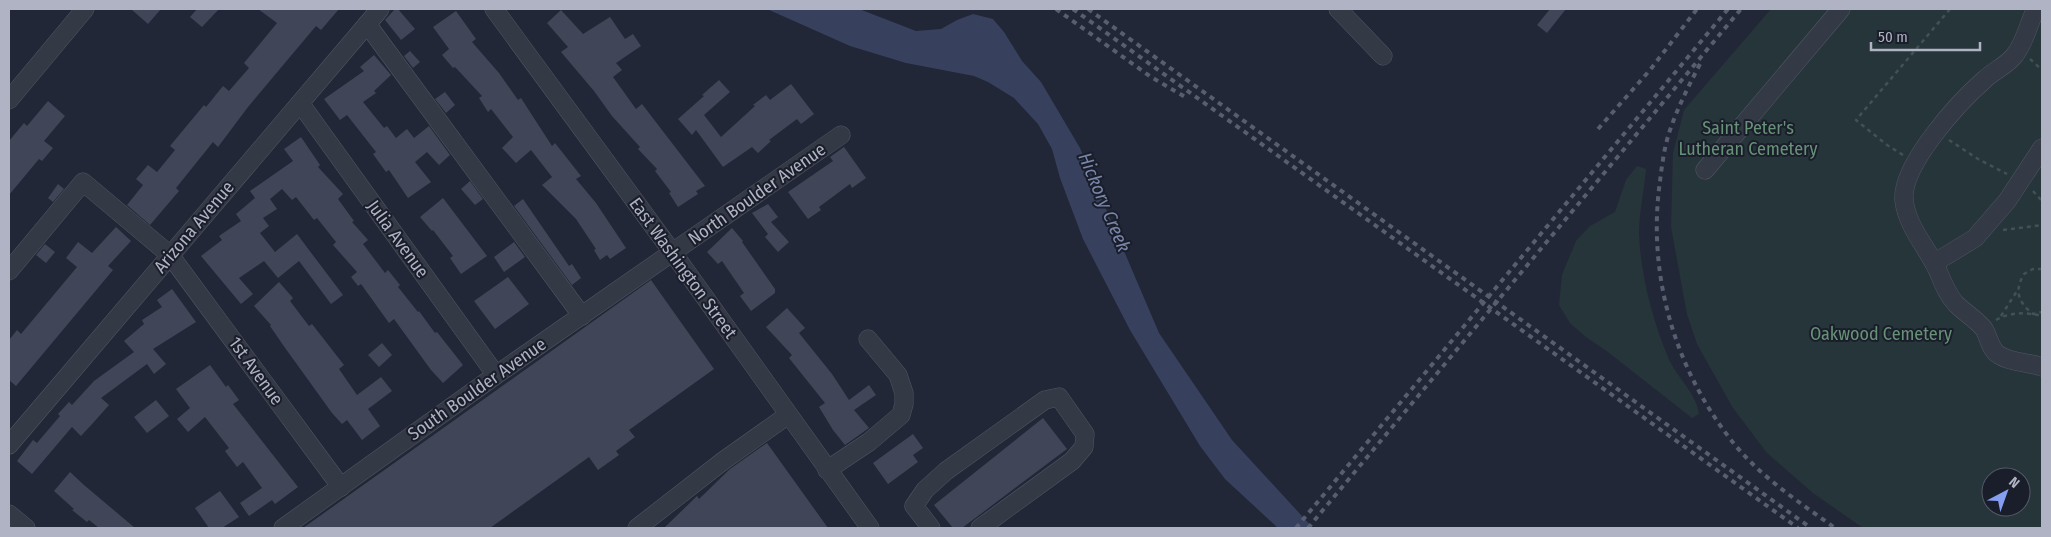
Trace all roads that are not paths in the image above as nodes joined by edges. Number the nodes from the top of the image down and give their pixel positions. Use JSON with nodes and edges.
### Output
{"nodes":[{"id":1,"x":84,"y":9,"type":"edge"},
{"id":2,"x":380,"y":9,"type":"edge"},
{"id":3,"x":494,"y":9,"type":"edge"},
{"id":4,"x":1338,"y":9,"type":"edge"},
{"id":5,"x":1841,"y":9,"type":"edge"},
{"id":6,"x":2036,"y":9,"type":"edge"},
{"id":7,"x":367,"y":24,"type":"junction"},
{"id":8,"x":1383,"y":56,"type":"dead end"},
{"id":9,"x":9,"y":100,"type":"edge"},
{"id":10,"x":300,"y":103,"type":"junction"},
{"id":11,"x":840,"y":136,"type":"dead end"},
{"id":12,"x":2042,"y":148,"type":"edge"},
{"id":13,"x":1704,"y":170,"type":"dead end"},
{"id":14,"x":673,"y":253,"type":"junction"},
{"id":15,"x":170,"y":255,"type":"junction"},
{"id":16,"x":1934,"y":263,"type":"junction"},
{"id":17,"x":9,"y":271,"type":"edge"},
{"id":18,"x":582,"y":316,"type":"junction"},
{"id":19,"x":868,"y":339,"type":"dead end"},
{"id":20,"x":2042,"y":367,"type":"edge"},
{"id":21,"x":496,"y":375,"type":"junction"},
{"id":22,"x":788,"y":415,"type":"junction"},
{"id":23,"x":9,"y":446,"type":"edge"},
{"id":24,"x":828,"y":470,"type":"junction"},
{"id":25,"x":341,"y":487,"type":"junction"},
{"id":26,"x":9,"y":514,"type":"edge"},
{"id":27,"x":26,"y":528,"type":"edge"},
{"id":28,"x":283,"y":528,"type":"edge"},
{"id":29,"x":637,"y":528,"type":"edge"},
{"id":30,"x":870,"y":528,"type":"edge"},
{"id":31,"x":931,"y":528,"type":"edge"},
{"id":32,"x":980,"y":528,"type":"edge"}],
"edges":[{"from":1,"to":9,"type":"street"},
{"from":2,"to":7,"type":"street","name":"Arizona Avenue"},
{"from":3,"to":14,"type":"street","name":"East Washington Street"},
{"from":4,"to":8,"type":"street"},
{"from":5,"to":13,"type":"street"},
{"from":6,"to":16,"type":"street"},
{"from":7,"to":10,"type":"street","name":"Arizona Avenue"},
{"from":7,"to":18,"type":"street"},
{"from":10,"to":15,"type":"street","name":"Arizona Avenue"},
{"from":10,"to":21,"type":"street","name":"Julia Avenue"},
{"from":11,"to":14,"type":"street","name":"North Boulder Avenue"},
{"from":12,"to":16,"type":"street"},
{"from":14,"to":18,"type":"street","name":"South Boulder Avenue"},
{"from":14,"to":22,"type":"street","name":"East Washington Street"},
{"from":15,"to":17,"type":"street","name":"1st Avenue"},
{"from":15,"to":23,"type":"street","name":"Arizona Avenue"},
{"from":15,"to":25,"type":"street","name":"1st Avenue"},
{"from":16,"to":20,"type":"street"},
{"from":18,"to":21,"type":"street","name":"South Boulder Avenue"},
{"from":19,"to":24,"type":"street"},
{"from":21,"to":25,"type":"street","name":"South Boulder Avenue"},
{"from":22,"to":24,"type":"street","name":"East Washington Street"},
{"from":22,"to":29,"type":"street"},
{"from":24,"to":30,"type":"street","name":"East Washington Street"},
{"from":25,"to":28,"type":"street","name":"South Boulder Avenue"},
{"from":26,"to":27,"type":"street"},
{"from":31,"to":32,"type":"street"}]}
